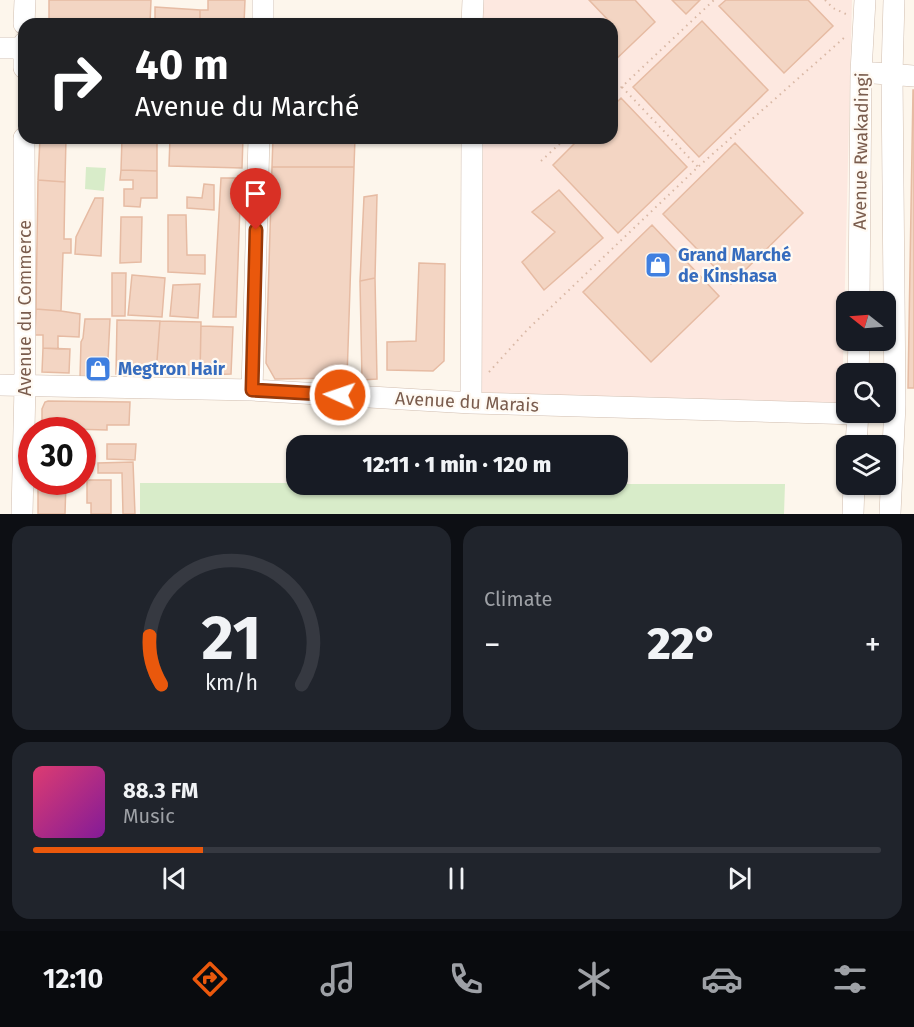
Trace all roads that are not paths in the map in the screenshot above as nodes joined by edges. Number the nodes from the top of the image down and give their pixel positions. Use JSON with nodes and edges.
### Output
{"nodes":[{"id":1,"x":25,"y":0,"type":"edge"},
{"id":2,"x":263,"y":0,"type":"edge"},
{"id":3,"x":473,"y":0,"type":"edge"},
{"id":4,"x":865,"y":0,"type":"edge"},
{"id":5,"x":894,"y":0,"type":"edge"},
{"id":6,"x":24,"y":18,"type":"edge"},
{"id":7,"x":263,"y":18,"type":"edge"},
{"id":8,"x":472,"y":18,"type":"edge"},
{"id":9,"x":0,"y":48,"type":"edge"},
{"id":10,"x":18,"y":48,"type":"edge"},
{"id":11,"x":861,"y":72,"type":"junction"},
{"id":12,"x":892,"y":74,"type":"junction"},
{"id":13,"x":914,"y":76,"type":"edge"},
{"id":14,"x":24,"y":144,"type":"edge"},
{"id":15,"x":259,"y":144,"type":"edge"},
{"id":16,"x":472,"y":144,"type":"edge"},
{"id":17,"x":859,"y":291,"type":"edge"},
{"id":18,"x":0,"y":385,"type":"edge"},
{"id":19,"x":25,"y":386,"type":"junction"},
{"id":20,"x":252,"y":390,"type":"junction"},
{"id":21,"x":471,"y":398,"type":"junction"},
{"id":22,"x":898,"y":404,"type":"edge"},
{"id":23,"x":836,"y":412,"type":"edge"},
{"id":24,"x":853,"y":495,"type":"edge"},
{"id":25,"x":21,"y":514,"type":"edge"},
{"id":26,"x":852,"y":514,"type":"edge"},
{"id":27,"x":890,"y":514,"type":"edge"}],
"edges":[{"from":1,"to":6,"type":"street"},
{"from":2,"to":7,"type":"street"},
{"from":3,"to":8,"type":"street"},
{"from":4,"to":11,"type":"street","name":"Avenue Rwakadingi"},
{"from":5,"to":12,"type":"street"},
{"from":9,"to":10,"type":"street"},
{"from":11,"to":12,"type":"street"},
{"from":11,"to":17,"type":"street","name":"Avenue Rwakadingi"},
{"from":12,"to":13,"type":"street"},
{"from":12,"to":22,"type":"street"},
{"from":14,"to":19,"type":"street","name":"Avenue du Commerce"},
{"from":15,"to":20,"type":"street"},
{"from":16,"to":21,"type":"street"},
{"from":18,"to":19,"type":"street","name":"Avenue du Marais"},
{"from":19,"to":20,"type":"street","name":"Avenue du Marais"},
{"from":19,"to":25,"type":"street","name":"Avenue du Commerce"},
{"from":20,"to":21,"type":"street","name":"Avenue du Marais"},
{"from":21,"to":23,"type":"street","name":"Avenue du Marais"},
{"from":22,"to":27,"type":"street"},
{"from":24,"to":26,"type":"street"}]}
